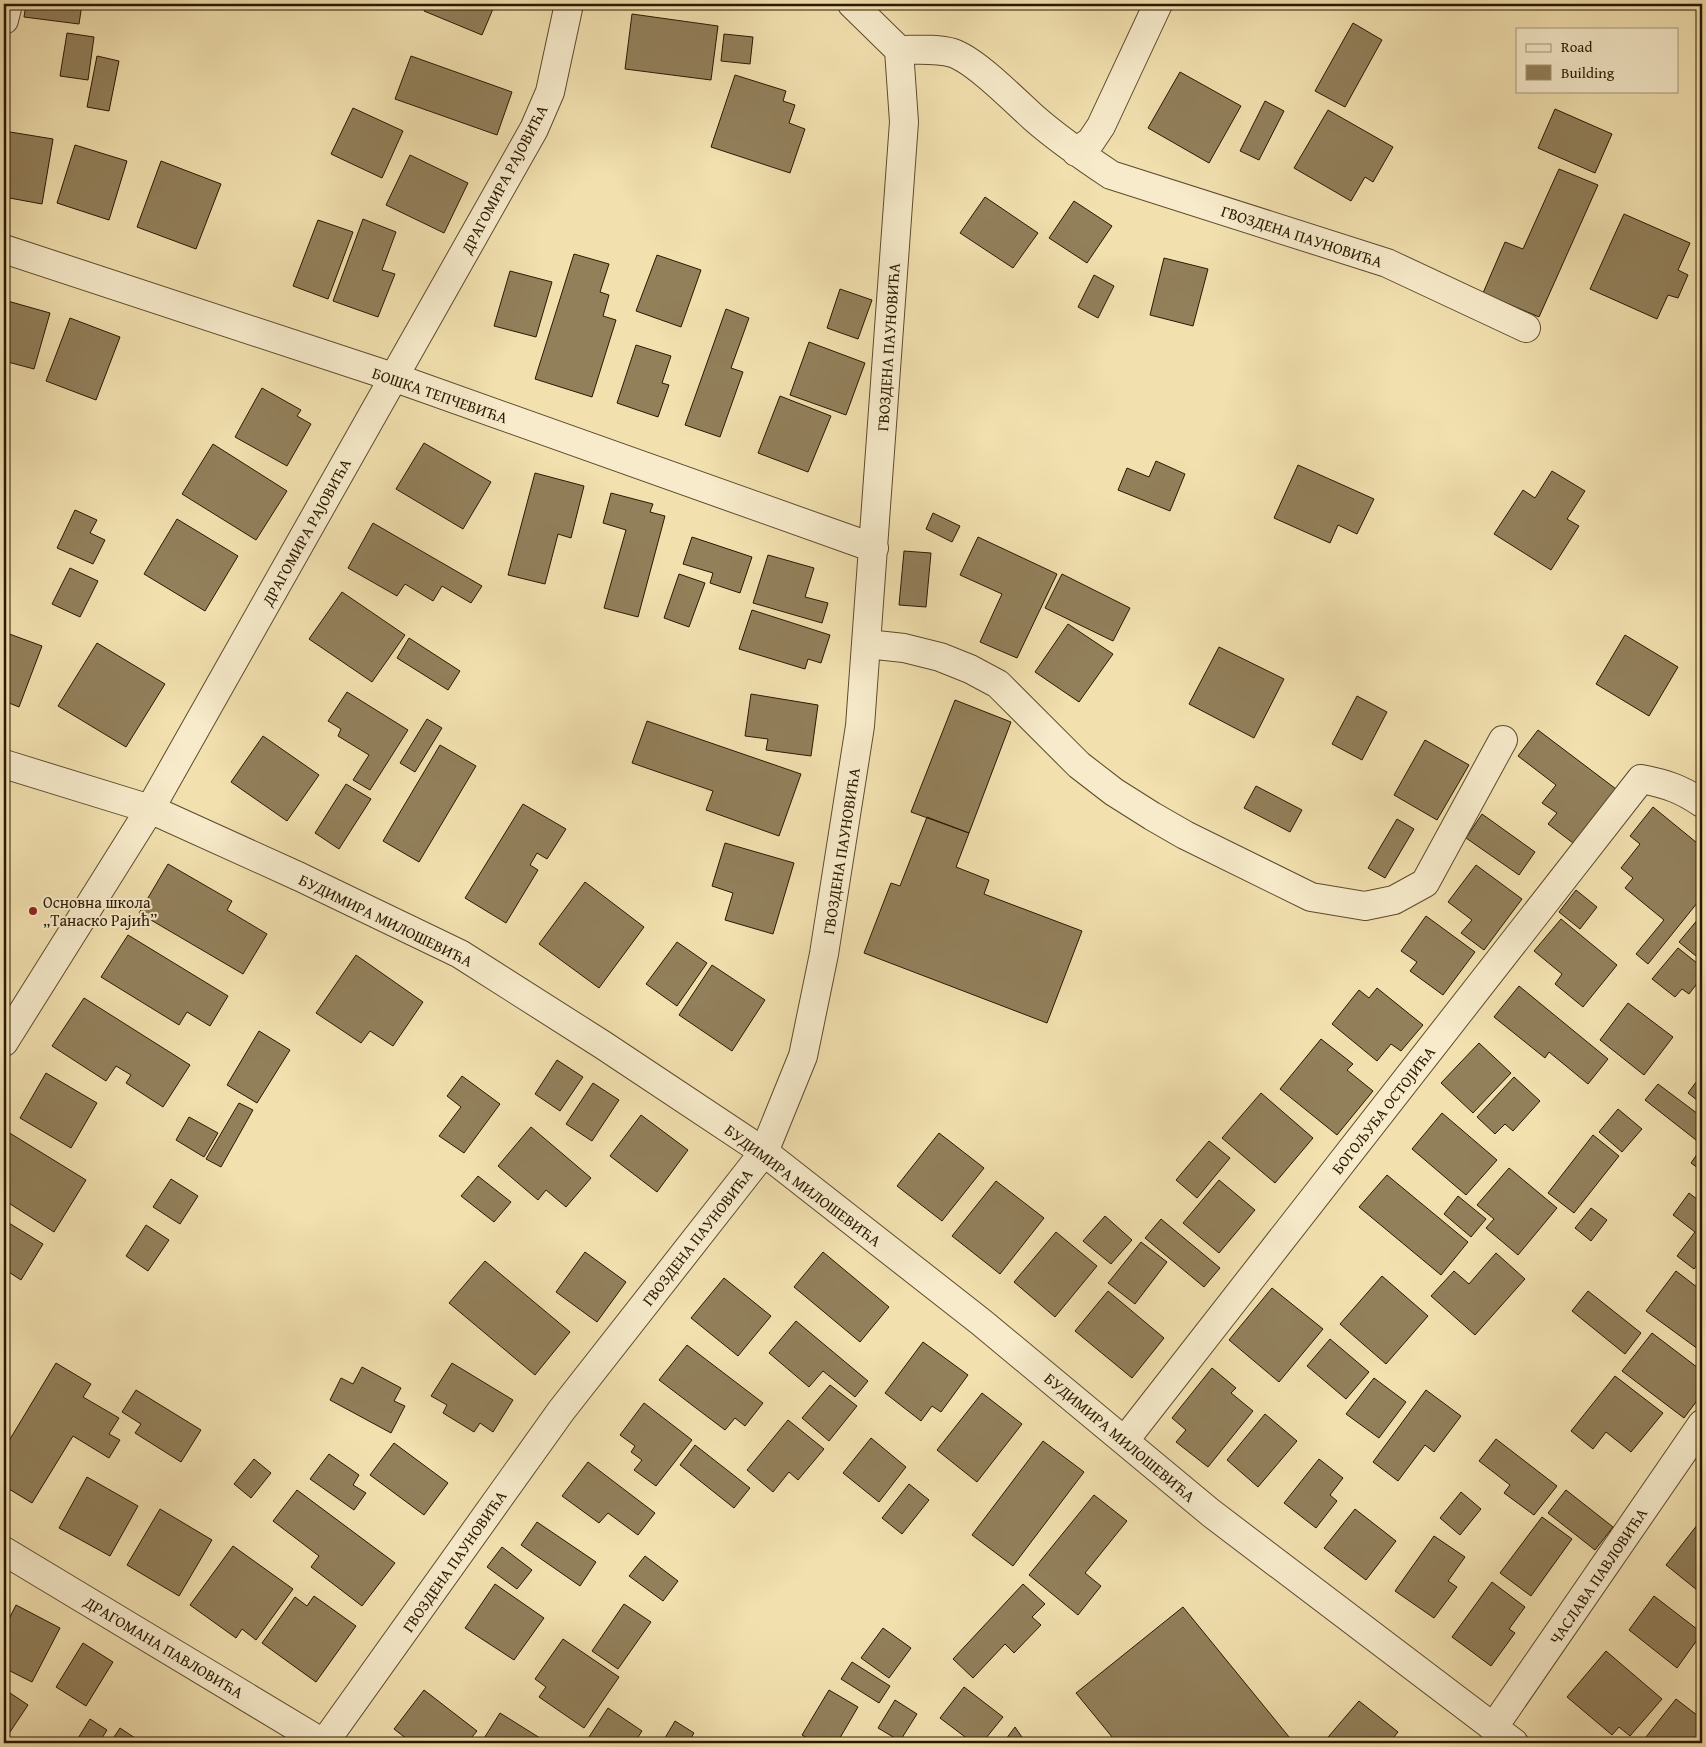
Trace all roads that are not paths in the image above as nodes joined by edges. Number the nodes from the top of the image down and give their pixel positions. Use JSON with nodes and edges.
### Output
{"nodes":[{"id":1,"x":8,"y":4,"type":"edge"},
{"id":2,"x":569,"y":4,"type":"edge"},
{"id":3,"x":852,"y":4,"type":"edge"},
{"id":4,"x":1158,"y":4,"type":"edge"},
{"id":5,"x":4,"y":20,"type":"edge"},
{"id":6,"x":899,"y":50,"type":"junction"},
{"id":7,"x":1076,"y":152,"type":"junction"},
{"id":8,"x":4,"y":249,"type":"edge"},
{"id":9,"x":1526,"y":328,"type":"dead end"},
{"id":10,"x":392,"y":378,"type":"junction"},
{"id":11,"x":874,"y":548,"type":"junction"},
{"id":12,"x":867,"y":644,"type":"junction"},
{"id":13,"x":1503,"y":740,"type":"dead end"},
{"id":14,"x":4,"y":764,"type":"edge"},
{"id":15,"x":1702,"y":803,"type":"edge"},
{"id":16,"x":150,"y":810,"type":"junction"},
{"id":17,"x":4,"y":1042,"type":"edge"},
{"id":18,"x":764,"y":1152,"type":"junction"},
{"id":19,"x":1702,"y":1424,"type":"edge"},
{"id":20,"x":1125,"y":1440,"type":"junction"},
{"id":21,"x":4,"y":1551,"type":"edge"},
{"id":22,"x":1503,"y":1736,"type":"edge"},
{"id":23,"x":324,"y":1743,"type":"edge"}],
"edges":[{"from":1,"to":5,"type":"street"},
{"from":2,"to":10,"type":"street","name":"ДРАГОМИРА РАЈОВИЋА"},
{"from":3,"to":6,"type":"street"},
{"from":4,"to":7,"type":"street"},
{"from":6,"to":7,"type":"street","name":"ГВОЗДЕНА ПАУНОВИЋА"},
{"from":6,"to":11,"type":"street","name":"ГВОЗДЕНА ПАУНОВИЋА"},
{"from":7,"to":9,"type":"street","name":"ГВОЗДЕНА ПАУНОВИЋА"},
{"from":8,"to":10,"type":"street","name":"БОШКА ТЕПЧЕВИЋА"},
{"from":10,"to":11,"type":"street","name":"БОШКА ТЕПЧЕВИЋА"},
{"from":10,"to":16,"type":"street","name":"ДРАГОМИРА РАЈОВИЋА"},
{"from":11,"to":12,"type":"street","name":"ГВОЗДЕНА ПАУНОВИЋА"},
{"from":12,"to":13,"type":"street"},
{"from":12,"to":18,"type":"street","name":"ГВОЗДЕНА ПАУНОВИЋА"},
{"from":14,"to":16,"type":"street","name":"БУДИМИРА МИЛОШЕВИЋА"},
{"from":15,"to":20,"type":"street","name":"БОГОЉУБА ОСТОЈИЋА"},
{"from":16,"to":17,"type":"street","name":"ДРАГОМИРА РАЈОВИЋА"},
{"from":16,"to":18,"type":"street","name":"БУДИМИРА МИЛОШЕВИЋА"},
{"from":18,"to":20,"type":"street","name":"БУДИМИРА МИЛОШЕВИЋА"},
{"from":18,"to":23,"type":"street","name":"ГВОЗДЕНА ПАУНОВИЋА"},
{"from":19,"to":22,"type":"street","name":"ЧАСЛАВА ПАВЛОВИЋА"},
{"from":20,"to":22,"type":"street","name":"БУДИМИРА МИЛОШЕВИЋА"},
{"from":21,"to":23,"type":"street","name":"ДРАГОМАНА ПАВЛОВИЋА"}]}
